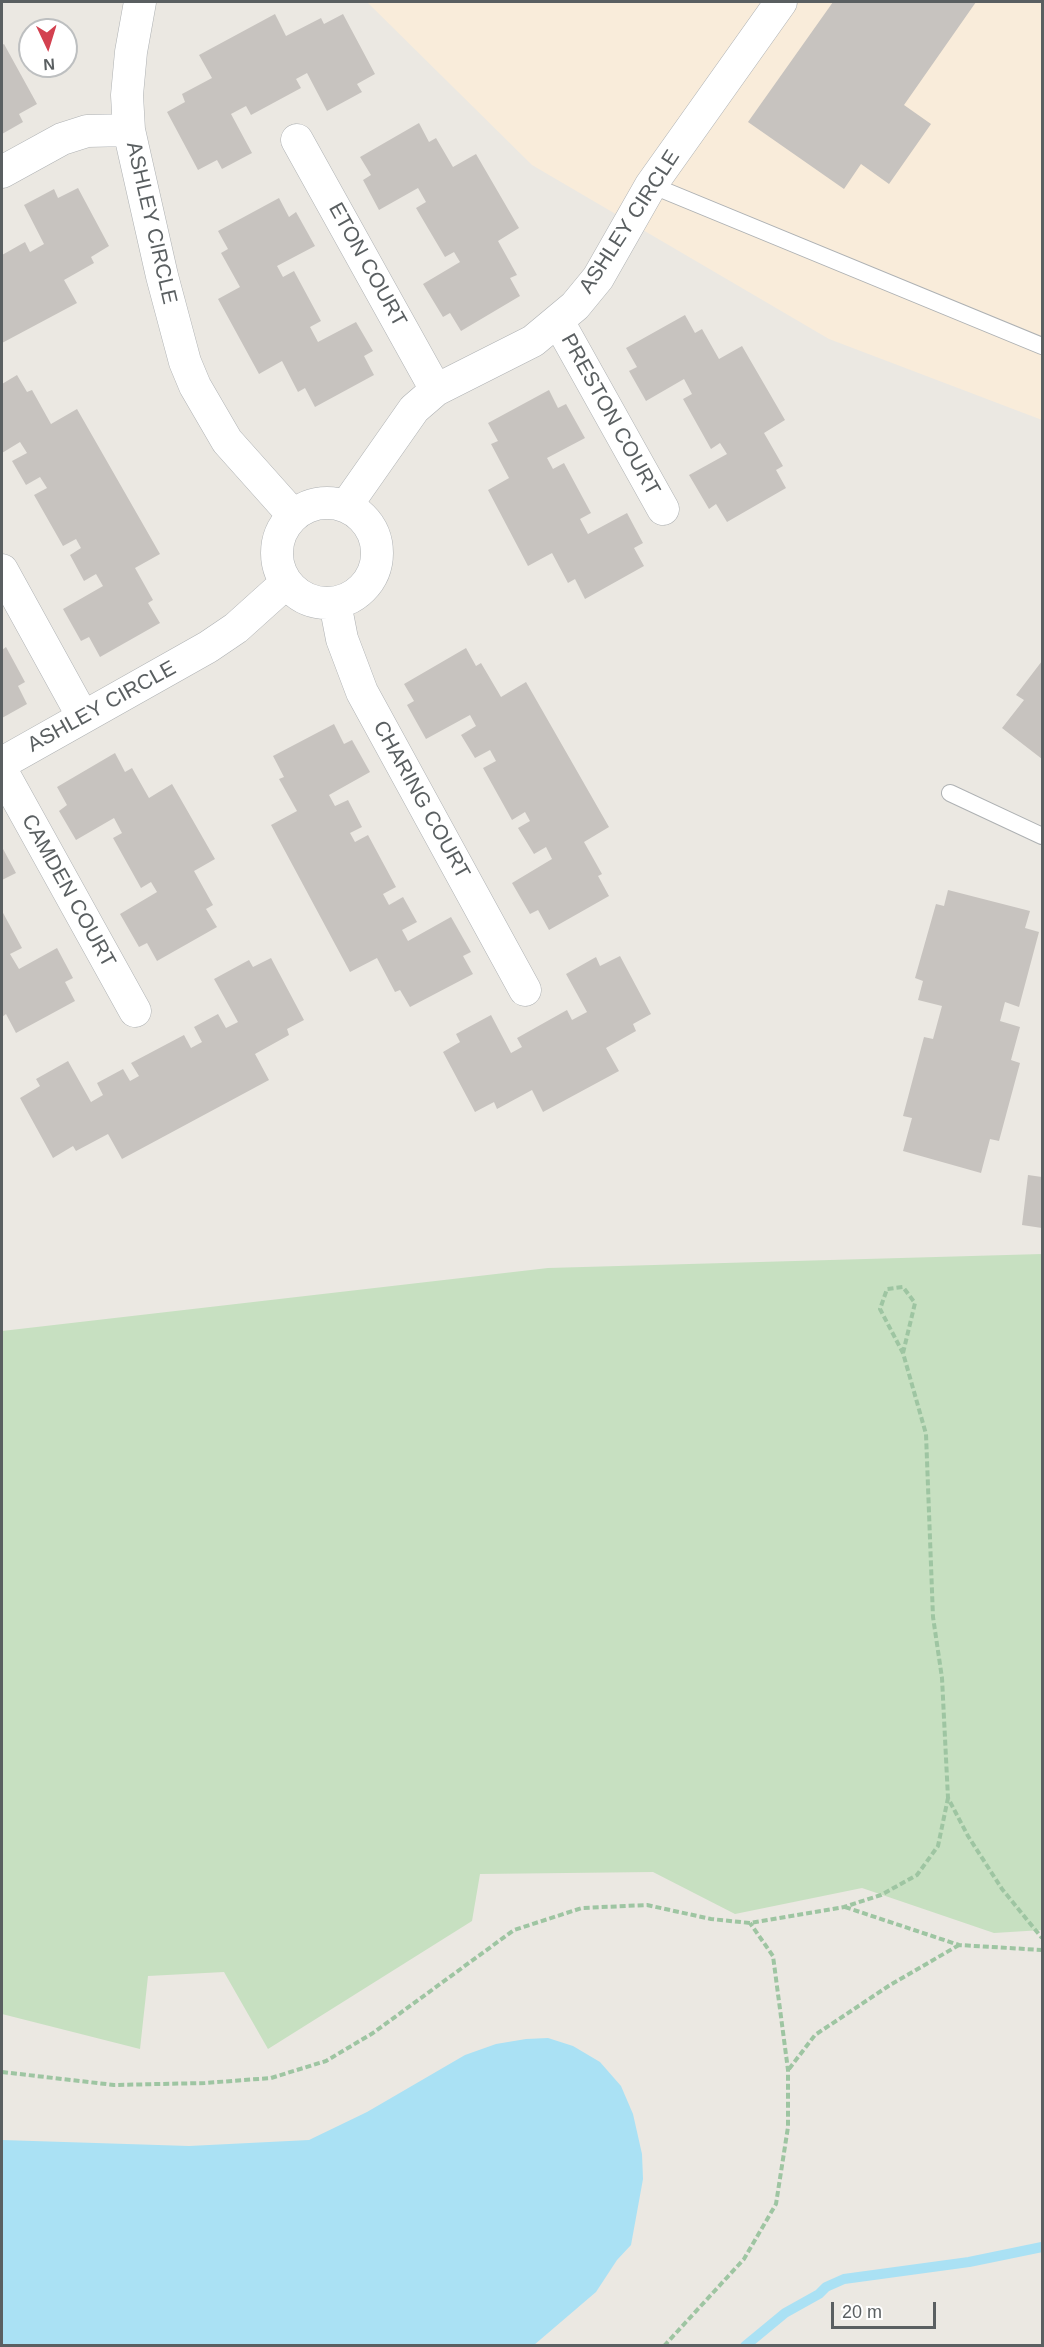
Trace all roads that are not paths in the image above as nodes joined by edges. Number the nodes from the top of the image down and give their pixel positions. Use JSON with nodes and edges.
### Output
{"nodes":[{"id":1,"x":140,"y":2,"type":"edge"},
{"id":2,"x":781,"y":2,"type":"edge"},
{"id":3,"x":129,"y":130,"type":"junction"},
{"id":4,"x":297,"y":140,"type":"dead end"},
{"id":5,"x":2,"y":172,"type":"edge"},
{"id":6,"x":651,"y":185,"type":"junction"},
{"id":7,"x":558,"y":321,"type":"junction"},
{"id":8,"x":1042,"y":344,"type":"edge"},
{"id":9,"x":436,"y":390,"type":"junction"},
{"id":10,"x":346,"y":506,"type":"junction"},
{"id":11,"x":663,"y":508,"type":"dead end"},
{"id":12,"x":293,"y":515,"type":"junction"},
{"id":13,"x":2,"y":570,"type":"edge"},
{"id":14,"x":286,"y":583,"type":"junction"},
{"id":15,"x":335,"y":603,"type":"junction"},
{"id":16,"x":83,"y":717,"type":"junction"},
{"id":17,"x":2,"y":763,"type":"edge"},
{"id":18,"x":2,"y":771,"type":"edge"},
{"id":19,"x":950,"y":793,"type":"dead end"},
{"id":20,"x":1042,"y":836,"type":"edge"},
{"id":21,"x":525,"y":990,"type":"dead end"},
{"id":22,"x":135,"y":1011,"type":"dead end"}],
"edges":[{"from":1,"to":3,"type":"street","name":"ASHLEY CIRCLE"},
{"from":2,"to":6,"type":"street","name":"ASHLEY CIRCLE"},
{"from":3,"to":5,"type":"street"},
{"from":3,"to":12,"type":"street","name":"ASHLEY CIRCLE"},
{"from":4,"to":9,"type":"street","name":"ETON COURT"},
{"from":6,"to":7,"type":"street","name":"ASHLEY CIRCLE"},
{"from":6,"to":8,"type":"lane"},
{"from":7,"to":9,"type":"street","name":"ASHLEY CIRCLE"},
{"from":7,"to":11,"type":"street","name":"PRESTON COURT"},
{"from":9,"to":10,"type":"street","name":"ASHLEY CIRCLE"},
{"from":10,"to":12,"type":"street"},
{"from":10,"to":15,"type":"street"},
{"from":12,"to":14,"type":"street"},
{"from":13,"to":16,"type":"street"},
{"from":14,"to":15,"type":"street"},
{"from":14,"to":16,"type":"street","name":"ASHLEY CIRCLE"},
{"from":15,"to":21,"type":"street","name":"CHARING COURT"},
{"from":16,"to":17,"type":"street","name":"ASHLEY CIRCLE"},
{"from":18,"to":22,"type":"street","name":"CAMDEN COURT"},
{"from":19,"to":20,"type":"lane"}]}
